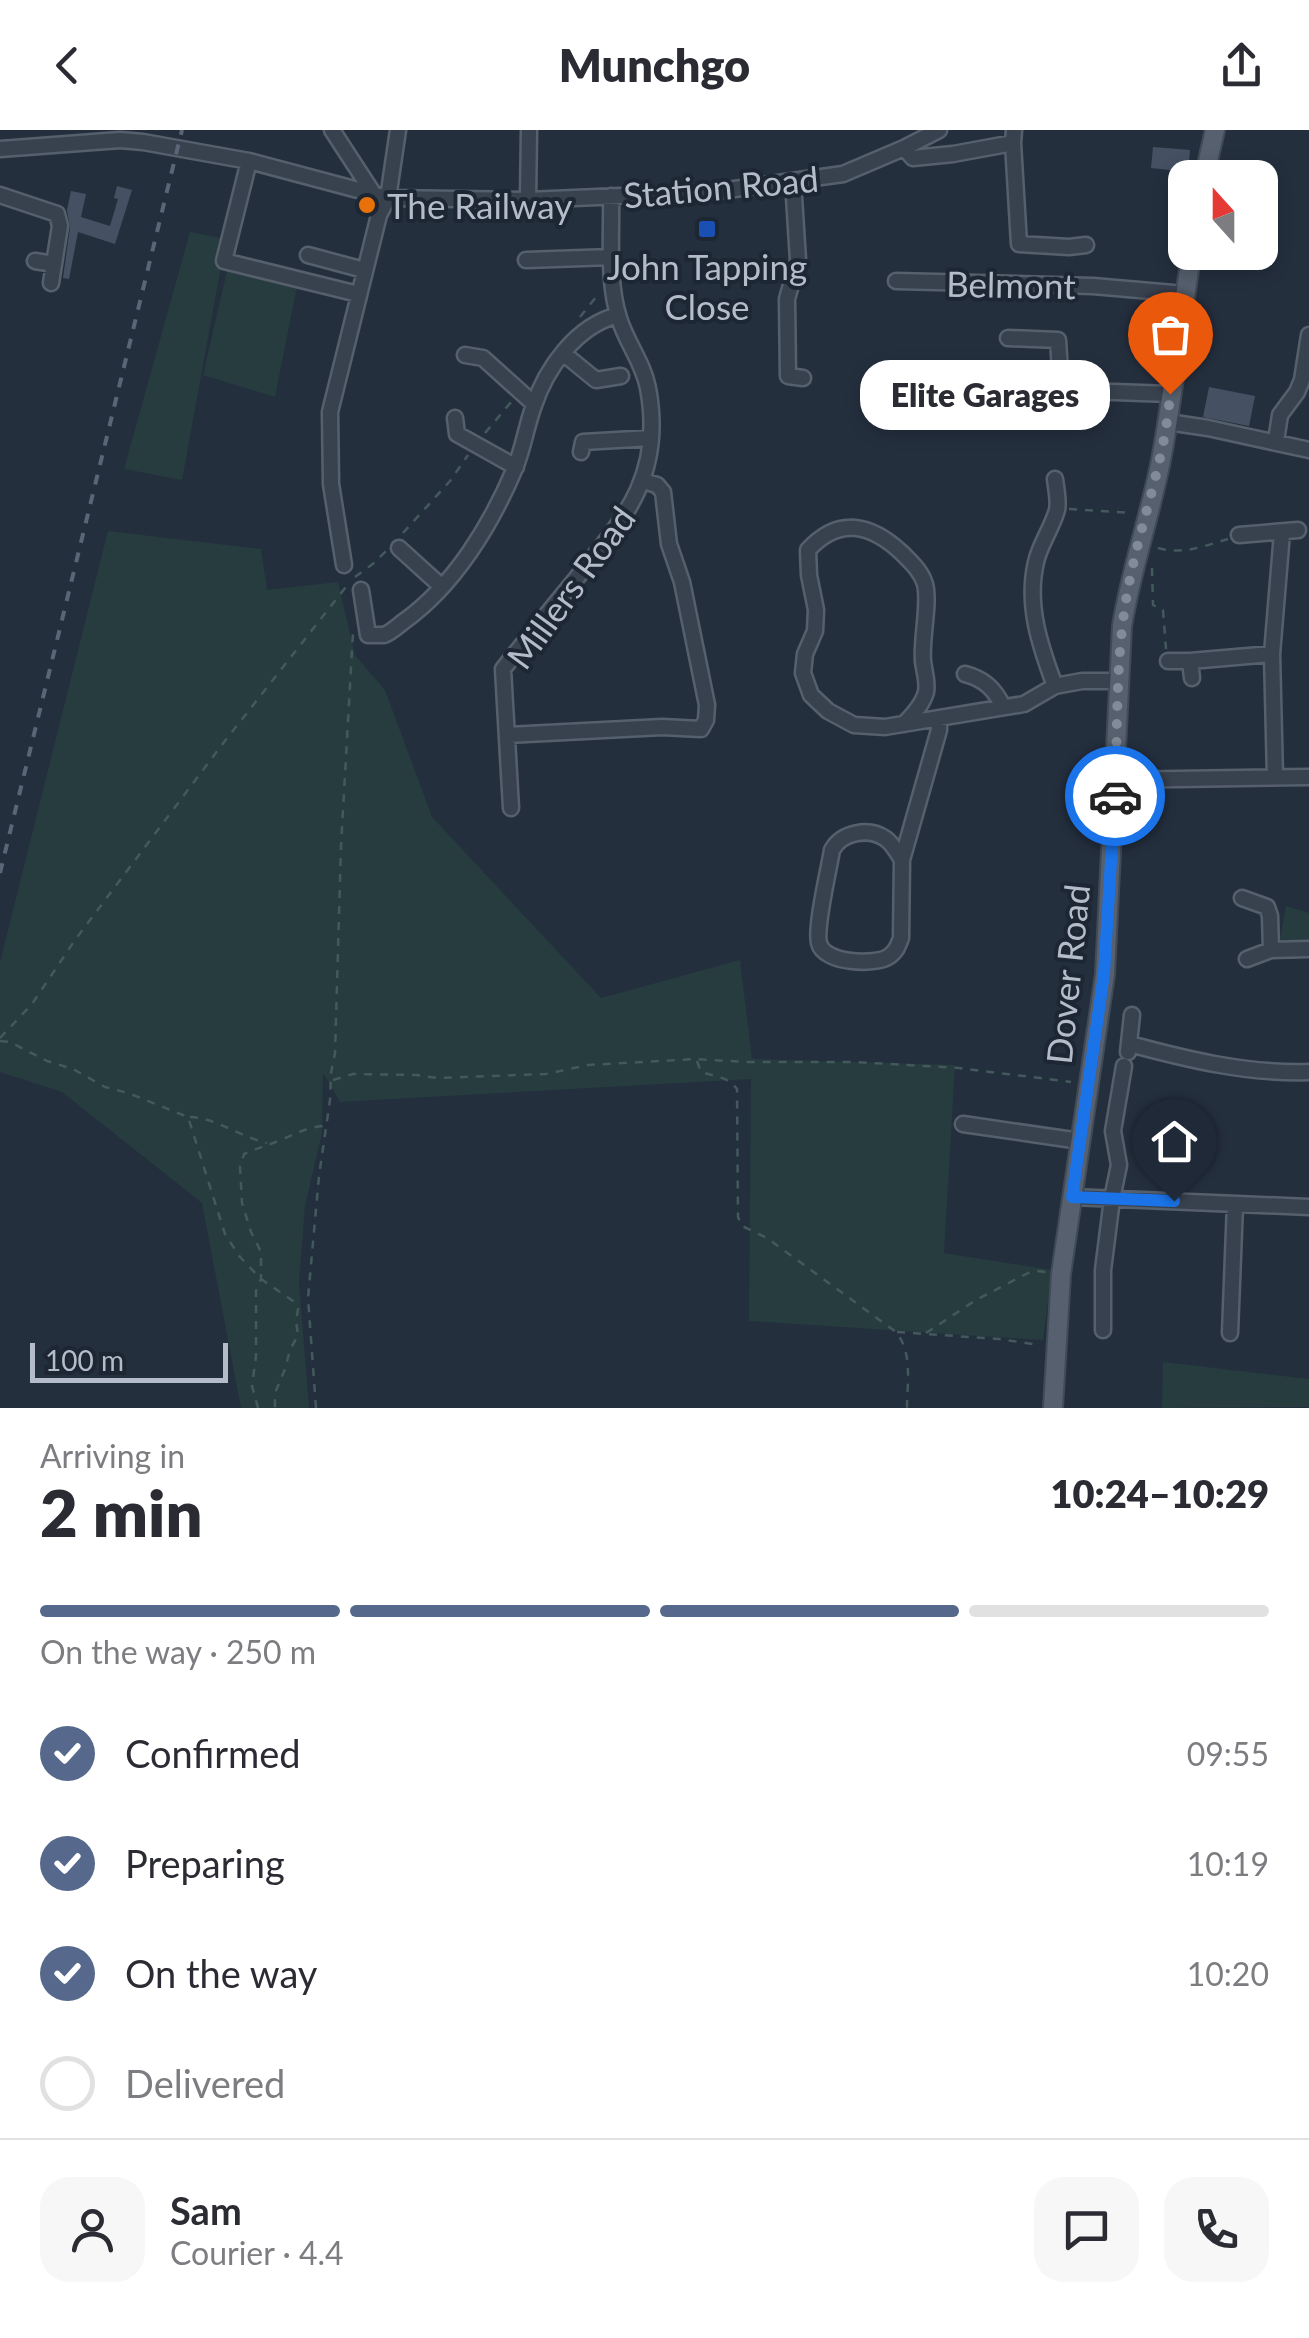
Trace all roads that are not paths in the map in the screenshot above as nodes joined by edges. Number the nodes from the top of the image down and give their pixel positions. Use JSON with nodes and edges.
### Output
{"nodes":[{"id":1,"x":332,"y":130,"type":"edge"},
{"id":2,"x":398,"y":130,"type":"edge"},
{"id":3,"x":529,"y":130,"type":"edge"},
{"id":4,"x":939,"y":130,"type":"edge"},
{"id":5,"x":1215,"y":130,"type":"edge"},
{"id":6,"x":118,"y":135,"type":"edge"},
{"id":7,"x":1014,"y":137,"type":"edge"},
{"id":8,"x":904,"y":148,"type":"junction"},
{"id":9,"x":0,"y":149,"type":"edge"},
{"id":10,"x":1208,"y":160,"type":"edge"},
{"id":11,"x":249,"y":161,"type":"junction"},
{"id":12,"x":793,"y":181,"type":"junction"},
{"id":13,"x":0,"y":194,"type":"edge"},
{"id":14,"x":381,"y":195,"type":"junction"},
{"id":15,"x":612,"y":196,"type":"junction"},
{"id":16,"x":528,"y":200,"type":"junction"},
{"id":17,"x":1086,"y":245,"type":"dead end"},
{"id":18,"x":308,"y":255,"type":"dead end"},
{"id":19,"x":612,"y":257,"type":"junction"},
{"id":20,"x":526,"y":260,"type":"dead end"},
{"id":21,"x":34,"y":261,"type":"dead end"},
{"id":22,"x":54,"y":264,"type":"junction"},
{"id":23,"x":364,"y":270,"type":"junction"},
{"id":24,"x":1189,"y":270,"type":"edge"},
{"id":25,"x":51,"y":282,"type":"dead end"},
{"id":26,"x":896,"y":282,"type":"dead end"},
{"id":27,"x":358,"y":294,"type":"junction"},
{"id":28,"x":1185,"y":294,"type":"junction"},
{"id":29,"x":618,"y":315,"type":"junction"},
{"id":30,"x":1309,"y":335,"type":"edge"},
{"id":31,"x":1008,"y":338,"type":"dead end"},
{"id":32,"x":564,"y":354,"type":"junction"},
{"id":33,"x":465,"y":355,"type":"dead end"},
{"id":34,"x":947,"y":374,"type":"dead end"},
{"id":35,"x":621,"y":376,"type":"dead end"},
{"id":36,"x":803,"y":378,"type":"dead end"},
{"id":37,"x":933,"y":387,"type":"junction"},
{"id":38,"x":1058,"y":390,"type":"junction"},
{"id":39,"x":1170,"y":394,"type":"junction"},
{"id":40,"x":918,"y":400,"type":"dead end"},
{"id":41,"x":534,"y":404,"type":"junction"},
{"id":42,"x":455,"y":418,"type":"dead end"},
{"id":43,"x":1168,"y":422,"type":"junction"},
{"id":44,"x":651,"y":438,"type":"junction"},
{"id":45,"x":1276,"y":441,"type":"junction"},
{"id":46,"x":1309,"y":450,"type":"edge"},
{"id":47,"x":580,"y":452,"type":"dead end"},
{"id":48,"x":516,"y":466,"type":"junction"},
{"id":49,"x":1055,"y":479,"type":"dead end"},
{"id":50,"x":643,"y":480,"type":"junction"},
{"id":51,"x":1298,"y":530,"type":"dead end"},
{"id":52,"x":1282,"y":532,"type":"junction"},
{"id":53,"x":1239,"y":536,"type":"road end"},
{"id":54,"x":395,"y":545,"type":"road end"},
{"id":55,"x":344,"y":566,"type":"road end"},
{"id":56,"x":442,"y":586,"type":"junction"},
{"id":57,"x":353,"y":591,"type":"road end"},
{"id":58,"x":1272,"y":654,"type":"junction"},
{"id":59,"x":1168,"y":660,"type":"road end"},
{"id":60,"x":1190,"y":661,"type":"junction"},
{"id":61,"x":965,"y":674,"type":"dead end"},
{"id":62,"x":1192,"y":678,"type":"dead end"},
{"id":63,"x":1118,"y":681,"type":"junction"},
{"id":64,"x":1056,"y":686,"type":"junction"},
{"id":65,"x":926,"y":693,"type":"junction"},
{"id":66,"x":1004,"y":706,"type":"junction"},
{"id":67,"x":944,"y":717,"type":"junction"},
{"id":68,"x":904,"y":724,"type":"junction"},
{"id":69,"x":507,"y":735,"type":"junction"},
{"id":70,"x":1275,"y":777,"type":"junction"},
{"id":71,"x":1309,"y":777,"type":"edge"},
{"id":72,"x":1115,"y":780,"type":"junction"},
{"id":73,"x":511,"y":808,"type":"dead end"},
{"id":74,"x":902,"y":860,"type":"junction"},
{"id":75,"x":1242,"y":898,"type":"dead end"},
{"id":76,"x":1309,"y":949,"type":"edge"},
{"id":77,"x":1270,"y":950,"type":"junction"},
{"id":78,"x":1247,"y":959,"type":"dead end"},
{"id":79,"x":1132,"y":1016,"type":"dead end"},
{"id":80,"x":1127,"y":1056,"type":"junction"},
{"id":81,"x":1309,"y":1072,"type":"edge"},
{"id":82,"x":962,"y":1124,"type":"dead end"},
{"id":83,"x":1080,"y":1141,"type":"junction"},
{"id":84,"x":1072,"y":1197,"type":"junction"},
{"id":85,"x":1112,"y":1198,"type":"junction"},
{"id":86,"x":1234,"y":1204,"type":"junction"},
{"id":87,"x":1309,"y":1208,"type":"edge"},
{"id":88,"x":1102,"y":1330,"type":"dead end"},
{"id":89,"x":1230,"y":1332,"type":"dead end"},
{"id":90,"x":1053,"y":1408,"type":"edge"}],
"edges":[{"from":1,"to":14,"type":"street"},
{"from":2,"to":14,"type":"street"},
{"from":3,"to":16,"type":"street"},
{"from":4,"to":8,"type":"street","name":"Station Road"},
{"from":5,"to":10,"type":"main road"},
{"from":6,"to":9,"type":"street","name":"Station Road"},
{"from":6,"to":11,"type":"street","name":"Station Road"},
{"from":7,"to":8,"type":"street"},
{"from":7,"to":17,"type":"street"},
{"from":8,"to":12,"type":"street","name":"Station Road"},
{"from":11,"to":14,"type":"street","name":"Station Road"},
{"from":11,"to":27,"type":"street"},
{"from":12,"to":15,"type":"street","name":"Station Road"},
{"from":12,"to":36,"type":"street"},
{"from":13,"to":22,"type":"street"},
{"from":14,"to":16,"type":"street","name":"Station Road"},
{"from":14,"to":23,"type":"street"},
{"from":15,"to":16,"type":"street","name":"Station Road"},
{"from":15,"to":19,"type":"street","name":"Millers Road"},
{"from":18,"to":23,"type":"street"},
{"from":19,"to":20,"type":"street"},
{"from":19,"to":29,"type":"street","name":"Millers Road"},
{"from":21,"to":22,"type":"street"},
{"from":22,"to":25,"type":"street"},
{"from":23,"to":27,"type":"street"},
{"from":24,"to":28,"type":"main road","name":"Dover Road"},
{"from":26,"to":28,"type":"street","name":"Belmont"},
{"from":27,"to":55,"type":"street"},
{"from":28,"to":39,"type":"main road","name":"Dover Road"},
{"from":29,"to":32,"type":"street"},
{"from":29,"to":44,"type":"street","name":"Millers Road"},
{"from":30,"to":45,"type":"street"},
{"from":31,"to":38,"type":"street"},
{"from":32,"to":35,"type":"street"},
{"from":32,"to":41,"type":"street"},
{"from":33,"to":41,"type":"street"},
{"from":34,"to":37,"type":"street"},
{"from":37,"to":38,"type":"street"},
{"from":37,"to":40,"type":"street"},
{"from":38,"to":39,"type":"street"},
{"from":39,"to":43,"type":"main road","name":"Dover Road"},
{"from":41,"to":48,"type":"street"},
{"from":42,"to":48,"type":"street"},
{"from":43,"to":45,"type":"street"},
{"from":43,"to":63,"type":"main road","name":"Dover Road"},
{"from":44,"to":47,"type":"street"},
{"from":44,"to":50,"type":"street","name":"Millers Road"},
{"from":45,"to":46,"type":"street"},
{"from":48,"to":56,"type":"street"},
{"from":49,"to":64,"type":"street"},
{"from":50,"to":69,"type":"street","name":"Millers Road"},
{"from":50,"to":69,"type":"street"},
{"from":51,"to":52,"type":"street"},
{"from":52,"to":53,"type":"street"},
{"from":52,"to":58,"type":"street"},
{"from":54,"to":56,"type":"street"},
{"from":56,"to":57,"type":"street"},
{"from":58,"to":60,"type":"street"},
{"from":58,"to":70,"type":"street"},
{"from":59,"to":60,"type":"street"},
{"from":60,"to":62,"type":"street"},
{"from":61,"to":66,"type":"street"},
{"from":63,"to":64,"type":"street"},
{"from":63,"to":72,"type":"main road","name":"Dover Road"},
{"from":64,"to":66,"type":"street"},
{"from":65,"to":67,"type":"street"},
{"from":65,"to":68,"type":"street"},
{"from":65,"to":68,"type":"street"},
{"from":66,"to":67,"type":"street"},
{"from":67,"to":68,"type":"street"},
{"from":67,"to":74,"type":"street"},
{"from":69,"to":73,"type":"street","name":"Millers Road"},
{"from":70,"to":71,"type":"street"},
{"from":70,"to":72,"type":"street"},
{"from":72,"to":83,"type":"main road","name":"Dover Road"},
{"from":74,"to":74,"type":"street"},
{"from":75,"to":77,"type":"street"},
{"from":76,"to":77,"type":"street"},
{"from":77,"to":78,"type":"street"},
{"from":79,"to":80,"type":"street"},
{"from":80,"to":81,"type":"street"},
{"from":80,"to":85,"type":"street"},
{"from":82,"to":83,"type":"street"},
{"from":83,"to":84,"type":"main road","name":"Dover Road"},
{"from":84,"to":85,"type":"street"},
{"from":84,"to":90,"type":"main road","name":"Dover Road"},
{"from":85,"to":86,"type":"street"},
{"from":85,"to":88,"type":"street"},
{"from":86,"to":87,"type":"street"},
{"from":86,"to":89,"type":"street"}]}
